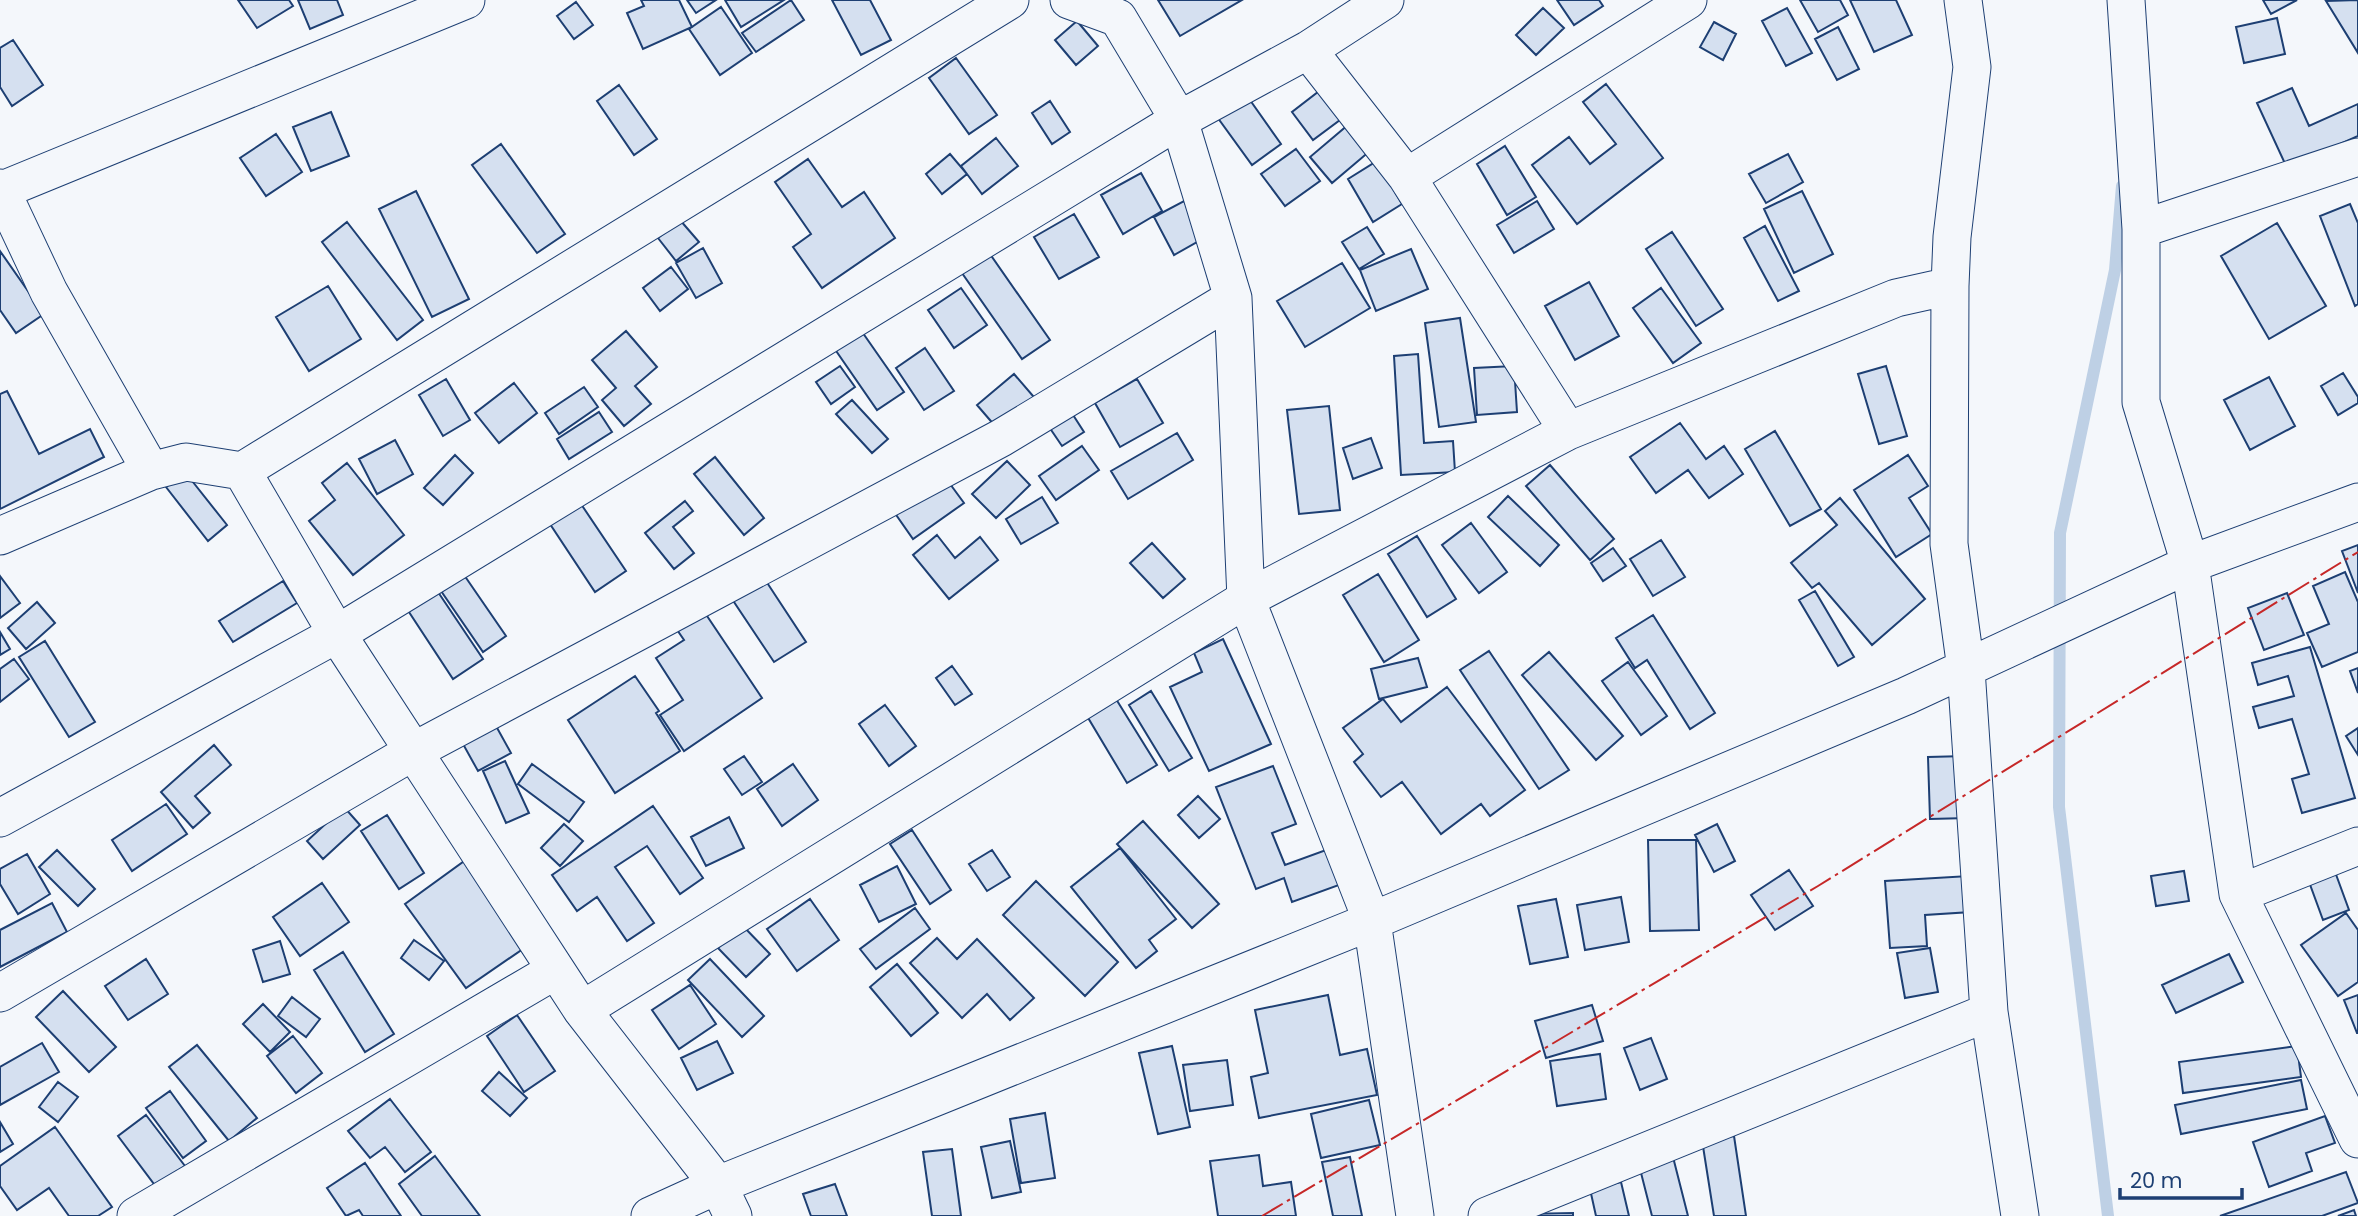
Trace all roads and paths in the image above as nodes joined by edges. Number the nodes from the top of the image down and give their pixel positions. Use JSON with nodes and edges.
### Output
{"nodes":[{"id":1,"x":466,"y":0,"type":"edge"},
{"id":2,"x":1010,"y":0,"type":"edge"},
{"id":3,"x":1069,"y":0,"type":"edge"},
{"id":4,"x":1384,"y":0,"type":"edge"},
{"id":5,"x":1688,"y":0,"type":"edge"},
{"id":6,"x":1963,"y":0,"type":"edge"},
{"id":7,"x":2126,"y":0,"type":"edge"},
{"id":8,"x":1308,"y":50,"type":"junction"},
{"id":9,"x":1179,"y":120,"type":"junction"},
{"id":10,"x":2358,"y":157,"type":"edge"},
{"id":11,"x":1408,"y":177,"type":"junction"},
{"id":12,"x":0,"y":190,"type":"edge"},
{"id":13,"x":2141,"y":229,"type":"junction"},
{"id":14,"x":1950,"y":286,"type":"junction"},
{"id":15,"x":1233,"y":298,"type":"junction"},
{"id":16,"x":1568,"y":431,"type":"junction"},
{"id":17,"x":151,"y":471,"type":"junction"},
{"id":18,"x":242,"y":471,"type":"junction"},
{"id":19,"x":2358,"y":502,"type":"edge"},
{"id":20,"x":0,"y":536,"type":"edge"},
{"id":21,"x":2190,"y":564,"type":"junction"},
{"id":22,"x":1246,"y":599,"type":"junction"},
{"id":23,"x":337,"y":634,"type":"junction"},
{"id":24,"x":1966,"y":669,"type":"junction"},
{"id":25,"x":414,"y":751,"type":"junction"},
{"id":26,"x":0,"y":818,"type":"edge"},
{"id":27,"x":2358,"y":846,"type":"edge"},
{"id":28,"x":2238,"y":894,"type":"junction"},
{"id":29,"x":1371,"y":921,"type":"junction"},
{"id":30,"x":556,"y":970,"type":"junction"},
{"id":31,"x":0,"y":993,"type":"edge"},
{"id":32,"x":582,"y":1010,"type":"junction"},
{"id":33,"x":1989,"y":1012,"type":"junction"},
{"id":34,"x":2358,"y":1139,"type":"edge"},
{"id":35,"x":725,"y":1200,"type":"edge"},
{"id":36,"x":135,"y":1216,"type":"edge"},
{"id":37,"x":650,"y":1216,"type":"edge"},
{"id":38,"x":1415,"y":1216,"type":"edge"},
{"id":39,"x":1487,"y":1216,"type":"edge"},
{"id":40,"x":2020,"y":1216,"type":"edge"}],
"edges":[{"from":1,"to":12,"type":"street"},
{"from":2,"to":18,"type":"street"},
{"from":3,"to":9,"type":"street"},
{"from":4,"to":8,"type":"street"},
{"from":5,"to":11,"type":"street"},
{"from":6,"to":14,"type":"street"},
{"from":7,"to":13,"type":"street"},
{"from":8,"to":9,"type":"street"},
{"from":8,"to":11,"type":"street"},
{"from":9,"to":15,"type":"street"},
{"from":9,"to":23,"type":"street"},
{"from":10,"to":13,"type":"street"},
{"from":11,"to":16,"type":"street"},
{"from":12,"to":17,"type":"street"},
{"from":13,"to":21,"type":"street"},
{"from":14,"to":16,"type":"street"},
{"from":14,"to":24,"type":"street"},
{"from":15,"to":22,"type":"street"},
{"from":15,"to":25,"type":"street"},
{"from":16,"to":22,"type":"street"},
{"from":17,"to":18,"type":"street"},
{"from":17,"to":20,"type":"street"},
{"from":18,"to":23,"type":"street"},
{"from":19,"to":21,"type":"street"},
{"from":21,"to":24,"type":"street"},
{"from":21,"to":28,"type":"street"},
{"from":22,"to":29,"type":"street"},
{"from":22,"to":32,"type":"street"},
{"from":23,"to":25,"type":"street"},
{"from":23,"to":26,"type":"street"},
{"from":24,"to":29,"type":"street"},
{"from":24,"to":33,"type":"street"},
{"from":25,"to":30,"type":"street"},
{"from":25,"to":31,"type":"street"},
{"from":27,"to":28,"type":"street"},
{"from":28,"to":34,"type":"street"},
{"from":29,"to":35,"type":"street"},
{"from":29,"to":38,"type":"street"},
{"from":30,"to":32,"type":"street"},
{"from":30,"to":36,"type":"street"},
{"from":32,"to":35,"type":"street"},
{"from":33,"to":39,"type":"street"},
{"from":33,"to":40,"type":"street"},
{"from":35,"to":37,"type":"street"}]}
